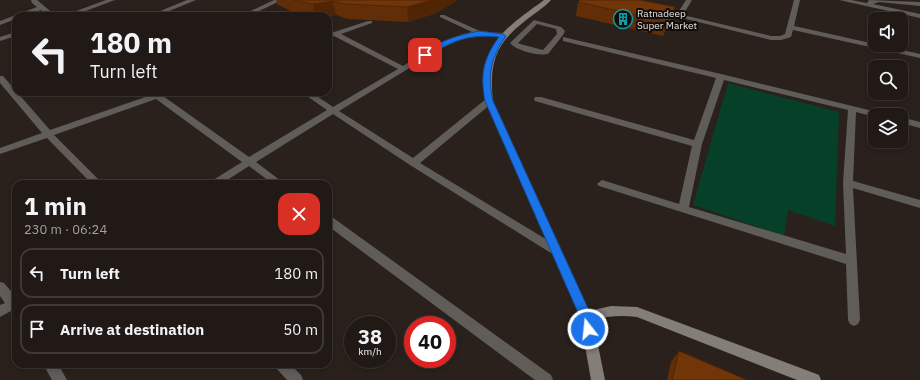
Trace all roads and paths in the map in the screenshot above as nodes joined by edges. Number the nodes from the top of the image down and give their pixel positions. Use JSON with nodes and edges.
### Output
{"nodes":[{"id":1,"x":34,"y":0,"type":"edge"},
{"id":2,"x":112,"y":0,"type":"edge"},
{"id":3,"x":193,"y":0,"type":"edge"},
{"id":4,"x":279,"y":0,"type":"edge"},
{"id":5,"x":548,"y":0,"type":"edge"},
{"id":6,"x":689,"y":0,"type":"edge"},
{"id":7,"x":797,"y":0,"type":"edge"},
{"id":8,"x":842,"y":0,"type":"edge"},
{"id":9,"x":920,"y":4,"type":"edge"},
{"id":10,"x":869,"y":5,"type":"junction"},
{"id":11,"x":42,"y":8,"type":"junction"},
{"id":12,"x":657,"y":11,"type":"edge"},
{"id":13,"x":30,"y":12,"type":"edge"},
{"id":14,"x":48,"y":12,"type":"edge"},
{"id":15,"x":78,"y":12,"type":"edge"},
{"id":16,"x":162,"y":12,"type":"edge"},
{"id":17,"x":251,"y":12,"type":"edge"},
{"id":18,"x":442,"y":16,"type":"dead end"},
{"id":19,"x":679,"y":16,"type":"junction"},
{"id":20,"x":920,"y":16,"type":"edge"},
{"id":21,"x":12,"y":18,"type":"edge"},
{"id":22,"x":525,"y":18,"type":"junction"},
{"id":23,"x":370,"y":22,"type":"dead end"},
{"id":24,"x":536,"y":22,"type":"junction"},
{"id":25,"x":0,"y":23,"type":"edge"},
{"id":26,"x":791,"y":28,"type":"junction"},
{"id":27,"x":479,"y":33,"type":"junction"},
{"id":28,"x":505,"y":34,"type":"junction"},
{"id":29,"x":12,"y":35,"type":"edge"},
{"id":30,"x":332,"y":35,"type":"edge"},
{"id":31,"x":520,"y":36,"type":"junction"},
{"id":32,"x":0,"y":39,"type":"edge"},
{"id":33,"x":566,"y":39,"type":"dead end"},
{"id":34,"x":920,"y":56,"type":"edge"},
{"id":35,"x":403,"y":69,"type":"junction"},
{"id":36,"x":721,"y":76,"type":"junction"},
{"id":37,"x":0,"y":78,"type":"edge"},
{"id":38,"x":12,"y":92,"type":"edge"},
{"id":39,"x":15,"y":96,"type":"edge"},
{"id":40,"x":149,"y":96,"type":"edge"},
{"id":41,"x":157,"y":96,"type":"edge"},
{"id":42,"x":312,"y":96,"type":"edge"},
{"id":43,"x":538,"y":99,"type":"dead end"},
{"id":44,"x":489,"y":101,"type":"junction"},
{"id":45,"x":333,"y":109,"type":"junction"},
{"id":46,"x":852,"y":109,"type":"junction"},
{"id":47,"x":868,"y":113,"type":"edge"},
{"id":48,"x":908,"y":122,"type":"edge"},
{"id":49,"x":920,"y":125,"type":"edge"},
{"id":50,"x":48,"y":134,"type":"junction"},
{"id":51,"x":697,"y":144,"type":"junction"},
{"id":52,"x":0,"y":152,"type":"edge"},
{"id":53,"x":249,"y":162,"type":"junction"},
{"id":54,"x":413,"y":163,"type":"junction"},
{"id":55,"x":94,"y":180,"type":"edge"},
{"id":56,"x":220,"y":180,"type":"edge"},
{"id":57,"x":274,"y":180,"type":"edge"},
{"id":58,"x":848,"y":183,"type":"junction"},
{"id":59,"x":602,"y":184,"type":"dead end"},
{"id":60,"x":920,"y":204,"type":"edge"},
{"id":61,"x":683,"y":209,"type":"junction"},
{"id":62,"x":332,"y":223,"type":"edge"},
{"id":63,"x":555,"y":250,"type":"junction"},
{"id":64,"x":852,"y":261,"type":"junction"},
{"id":65,"x":0,"y":286,"type":"edge"},
{"id":66,"x":12,"y":300,"type":"edge"},
{"id":67,"x":12,"y":306,"type":"edge"},
{"id":68,"x":0,"y":312,"type":"edge"},
{"id":69,"x":586,"y":317,"type":"junction"},
{"id":70,"x":854,"y":320,"type":"dead end"},
{"id":71,"x":52,"y":368,"type":"edge"},
{"id":72,"x":285,"y":368,"type":"edge"},
{"id":73,"x":811,"y":379,"type":"edge"},
{"id":74,"x":60,"y":380,"type":"edge"},
{"id":75,"x":296,"y":380,"type":"edge"},
{"id":76,"x":546,"y":380,"type":"edge"},
{"id":77,"x":598,"y":380,"type":"edge"}],
"edges":[{"from":1,"to":11,"type":"street"},
{"from":2,"to":15,"type":"street"},
{"from":3,"to":16,"type":"street"},
{"from":4,"to":17,"type":"street"},
{"from":5,"to":22,"type":"street"},
{"from":6,"to":19,"type":"street"},
{"from":7,"to":26,"type":"street"},
{"from":8,"to":10,"type":"street"},
{"from":9,"to":10,"type":"street"},
{"from":10,"to":20,"type":"street"},
{"from":11,"to":13,"type":"street"},
{"from":11,"to":14,"type":"street"},
{"from":12,"to":19,"type":"street"},
{"from":18,"to":27,"type":"street"},
{"from":19,"to":26,"type":"street"},
{"from":21,"to":25,"type":"street"},
{"from":22,"to":24,"type":"street"},
{"from":22,"to":28,"type":"street"},
{"from":23,"to":30,"type":"street"},
{"from":24,"to":31,"type":"street"},
{"from":24,"to":31,"type":"street"},
{"from":26,"to":34,"type":"street"},
{"from":27,"to":28,"type":"street"},
{"from":27,"to":35,"type":"street"},
{"from":28,"to":31,"type":"street"},
{"from":28,"to":44,"type":"street"},
{"from":29,"to":32,"type":"street"},
{"from":30,"to":35,"type":"street"},
{"from":33,"to":36,"type":"street"},
{"from":35,"to":45,"type":"street"},
{"from":36,"to":46,"type":"street"},
{"from":36,"to":51,"type":"street"},
{"from":37,"to":38,"type":"street"},
{"from":39,"to":50,"type":"street"},
{"from":40,"to":50,"type":"street"},
{"from":41,"to":53,"type":"street"},
{"from":42,"to":45,"type":"street"},
{"from":43,"to":51,"type":"street"},
{"from":44,"to":54,"type":"street"},
{"from":44,"to":63,"type":"street"},
{"from":45,"to":53,"type":"street"},
{"from":45,"to":54,"type":"street"},
{"from":46,"to":47,"type":"street"},
{"from":46,"to":58,"type":"street"},
{"from":48,"to":49,"type":"street"},
{"from":50,"to":52,"type":"street"},
{"from":50,"to":55,"type":"street"},
{"from":51,"to":61,"type":"street"},
{"from":53,"to":56,"type":"street"},
{"from":53,"to":57,"type":"street"},
{"from":54,"to":63,"type":"street"},
{"from":58,"to":60,"type":"street"},
{"from":58,"to":64,"type":"street"},
{"from":59,"to":61,"type":"street"},
{"from":61,"to":64,"type":"street"},
{"from":62,"to":76,"type":"street"},
{"from":63,"to":69,"type":"street"},
{"from":64,"to":70,"type":"street"},
{"from":65,"to":66,"type":"street"},
{"from":67,"to":68,"type":"street"},
{"from":69,"to":73,"type":"street"},
{"from":69,"to":77,"type":"street"},
{"from":71,"to":74,"type":"street"},
{"from":72,"to":75,"type":"street"}]}
